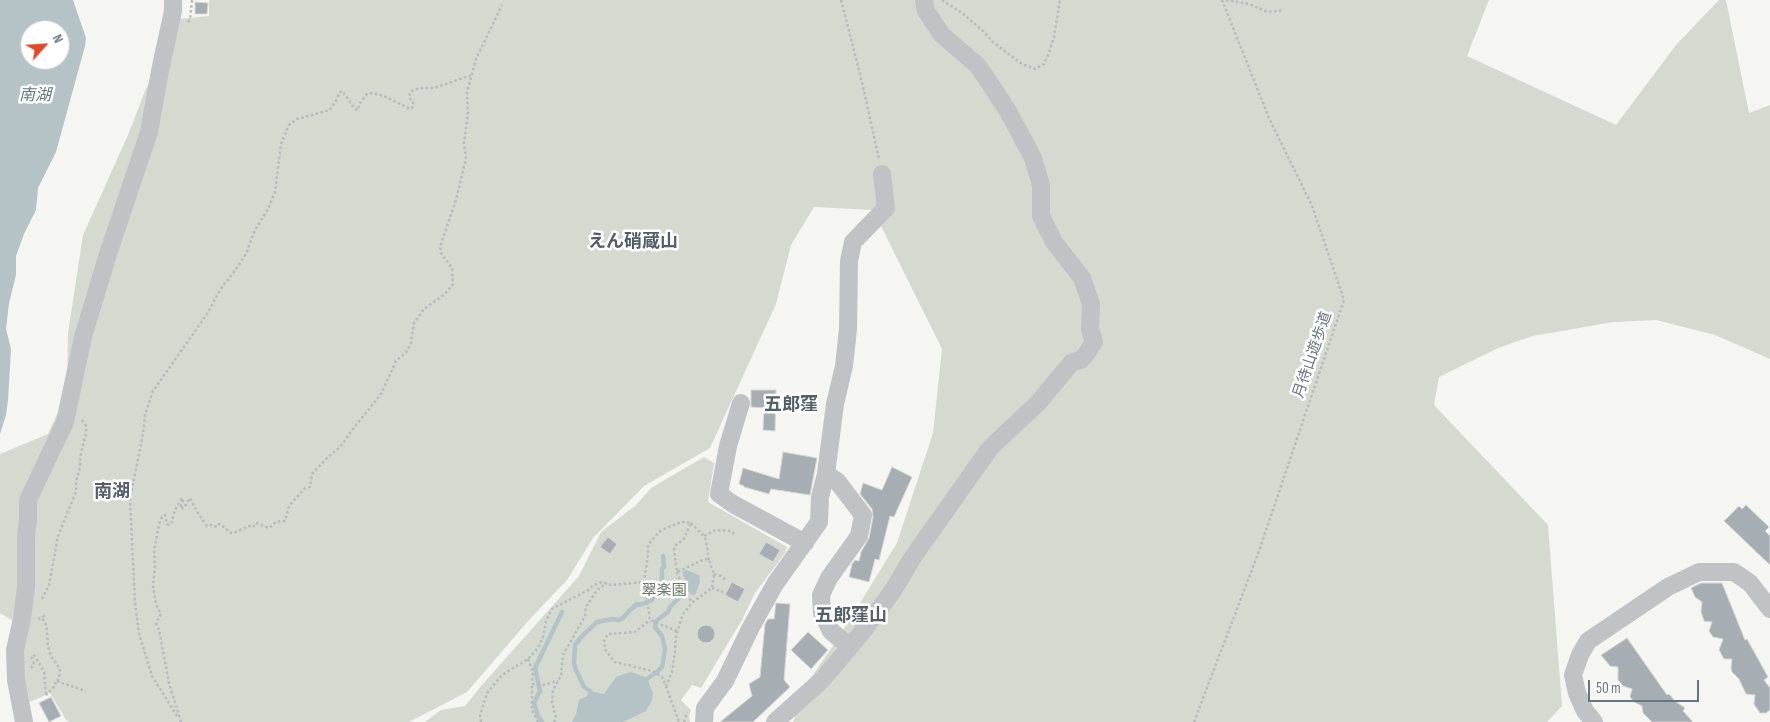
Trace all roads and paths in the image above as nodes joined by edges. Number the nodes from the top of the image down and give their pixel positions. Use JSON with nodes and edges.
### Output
{"nodes":[{"id":1,"x":173,"y":0,"type":"edge"},
{"id":2,"x":841,"y":0,"type":"edge"},
{"id":3,"x":924,"y":0,"type":"edge"},
{"id":4,"x":942,"y":0,"type":"edge"},
{"id":5,"x":1060,"y":0,"type":"edge"},
{"id":6,"x":1222,"y":0,"type":"edge"},
{"id":7,"x":1226,"y":0,"type":"edge"},
{"id":8,"x":502,"y":5,"type":"dead end"},
{"id":9,"x":1284,"y":10,"type":"dead end"},
{"id":10,"x":472,"y":75,"type":"junction"},
{"id":11,"x":882,"y":174,"type":"joint"},
{"id":12,"x":741,"y":403,"type":"dead end"},
{"id":13,"x":68,"y":408,"type":"junction"},
{"id":14,"x":826,"y":474,"type":"junction"},
{"id":15,"x":691,"y":523,"type":"junction"},
{"id":16,"x":734,"y":534,"type":"dead end"},
{"id":17,"x":704,"y":536,"type":"junction"},
{"id":18,"x":804,"y":543,"type":"junction"},
{"id":19,"x":709,"y":560,"type":"junction"},
{"id":20,"x":677,"y":572,"type":"junction"},
{"id":21,"x":714,"y":574,"type":"junction"},
{"id":22,"x":726,"y":580,"type":"dead end"},
{"id":23,"x":644,"y":582,"type":"junction"},
{"id":24,"x":607,"y":583,"type":"junction"},
{"id":25,"x":712,"y":588,"type":"junction"},
{"id":26,"x":723,"y":592,"type":"dead end"},
{"id":27,"x":693,"y":602,"type":"junction"},
{"id":28,"x":38,"y":604,"type":"dead end"},
{"id":29,"x":1770,"y":609,"type":"edge"},
{"id":30,"x":40,"y":614,"type":"dead end"},
{"id":31,"x":651,"y":620,"type":"junction"},
{"id":32,"x":677,"y":631,"type":"junction"},
{"id":33,"x":850,"y":647,"type":"junction"},
{"id":34,"x":528,"y":659,"type":"junction"},
{"id":35,"x":31,"y":667,"type":"dead end"},
{"id":36,"x":58,"y":680,"type":"junction"},
{"id":37,"x":558,"y":681,"type":"junction"},
{"id":38,"x":533,"y":685,"type":"junction"},
{"id":39,"x":666,"y":686,"type":"junction"},
{"id":40,"x":86,"y":691,"type":"dead end"},
{"id":41,"x":687,"y":712,"type":"dead end"},
{"id":42,"x":178,"y":718,"type":"junction"},
{"id":43,"x":24,"y":722,"type":"edge"},
{"id":44,"x":181,"y":722,"type":"edge"},
{"id":45,"x":481,"y":722,"type":"edge"},
{"id":46,"x":538,"y":722,"type":"edge"},
{"id":47,"x":554,"y":722,"type":"edge"},
{"id":48,"x":680,"y":722,"type":"edge"},
{"id":49,"x":684,"y":722,"type":"edge"},
{"id":50,"x":704,"y":722,"type":"edge"},
{"id":51,"x":775,"y":722,"type":"edge"},
{"id":52,"x":1194,"y":722,"type":"edge"},
{"id":53,"x":1594,"y":722,"type":"edge"}],
"edges":[{"from":1,"to":13,"type":"street"},
{"from":2,"to":11,"type":"path"},
{"from":3,"to":33,"type":"street"},
{"from":4,"to":5,"type":"path"},
{"from":6,"to":52,"type":"path","name":"月待山遊歩道"},
{"from":7,"to":9,"type":"path"},
{"from":8,"to":10,"type":"path"},
{"from":10,"to":42,"type":"path"},
{"from":10,"to":42,"type":"path"},
{"from":11,"to":14,"type":"street"},
{"from":12,"to":18,"type":"street"},
{"from":13,"to":28,"type":"path"},
{"from":13,"to":43,"type":"street"},
{"from":14,"to":18,"type":"street"},
{"from":14,"to":33,"type":"street"},
{"from":15,"to":17,"type":"path"},
{"from":15,"to":20,"type":"path"},
{"from":15,"to":23,"type":"path"},
{"from":16,"to":17,"type":"path"},
{"from":17,"to":19,"type":"path"},
{"from":18,"to":50,"type":"street"},
{"from":19,"to":20,"type":"path"},
{"from":19,"to":21,"type":"path"},
{"from":20,"to":27,"type":"path"},
{"from":21,"to":22,"type":"path"},
{"from":21,"to":25,"type":"path"},
{"from":23,"to":24,"type":"path"},
{"from":23,"to":31,"type":"path"},
{"from":24,"to":34,"type":"path"},
{"from":24,"to":37,"type":"path"},
{"from":25,"to":26,"type":"path"},
{"from":25,"to":27,"type":"path"},
{"from":27,"to":32,"type":"path"},
{"from":29,"to":53,"type":"street"},
{"from":30,"to":36,"type":"path"},
{"from":31,"to":32,"type":"path"},
{"from":31,"to":39,"type":"path"},
{"from":32,"to":39,"type":"path"},
{"from":33,"to":51,"type":"street"},
{"from":34,"to":38,"type":"path"},
{"from":34,"to":45,"type":"path"},
{"from":35,"to":36,"type":"path"},
{"from":36,"to":40,"type":"path"},
{"from":37,"to":38,"type":"path"},
{"from":37,"to":47,"type":"path"},
{"from":38,"to":46,"type":"path"},
{"from":39,"to":48,"type":"path"},
{"from":41,"to":49,"type":"path"},
{"from":42,"to":44,"type":"path"}]}
